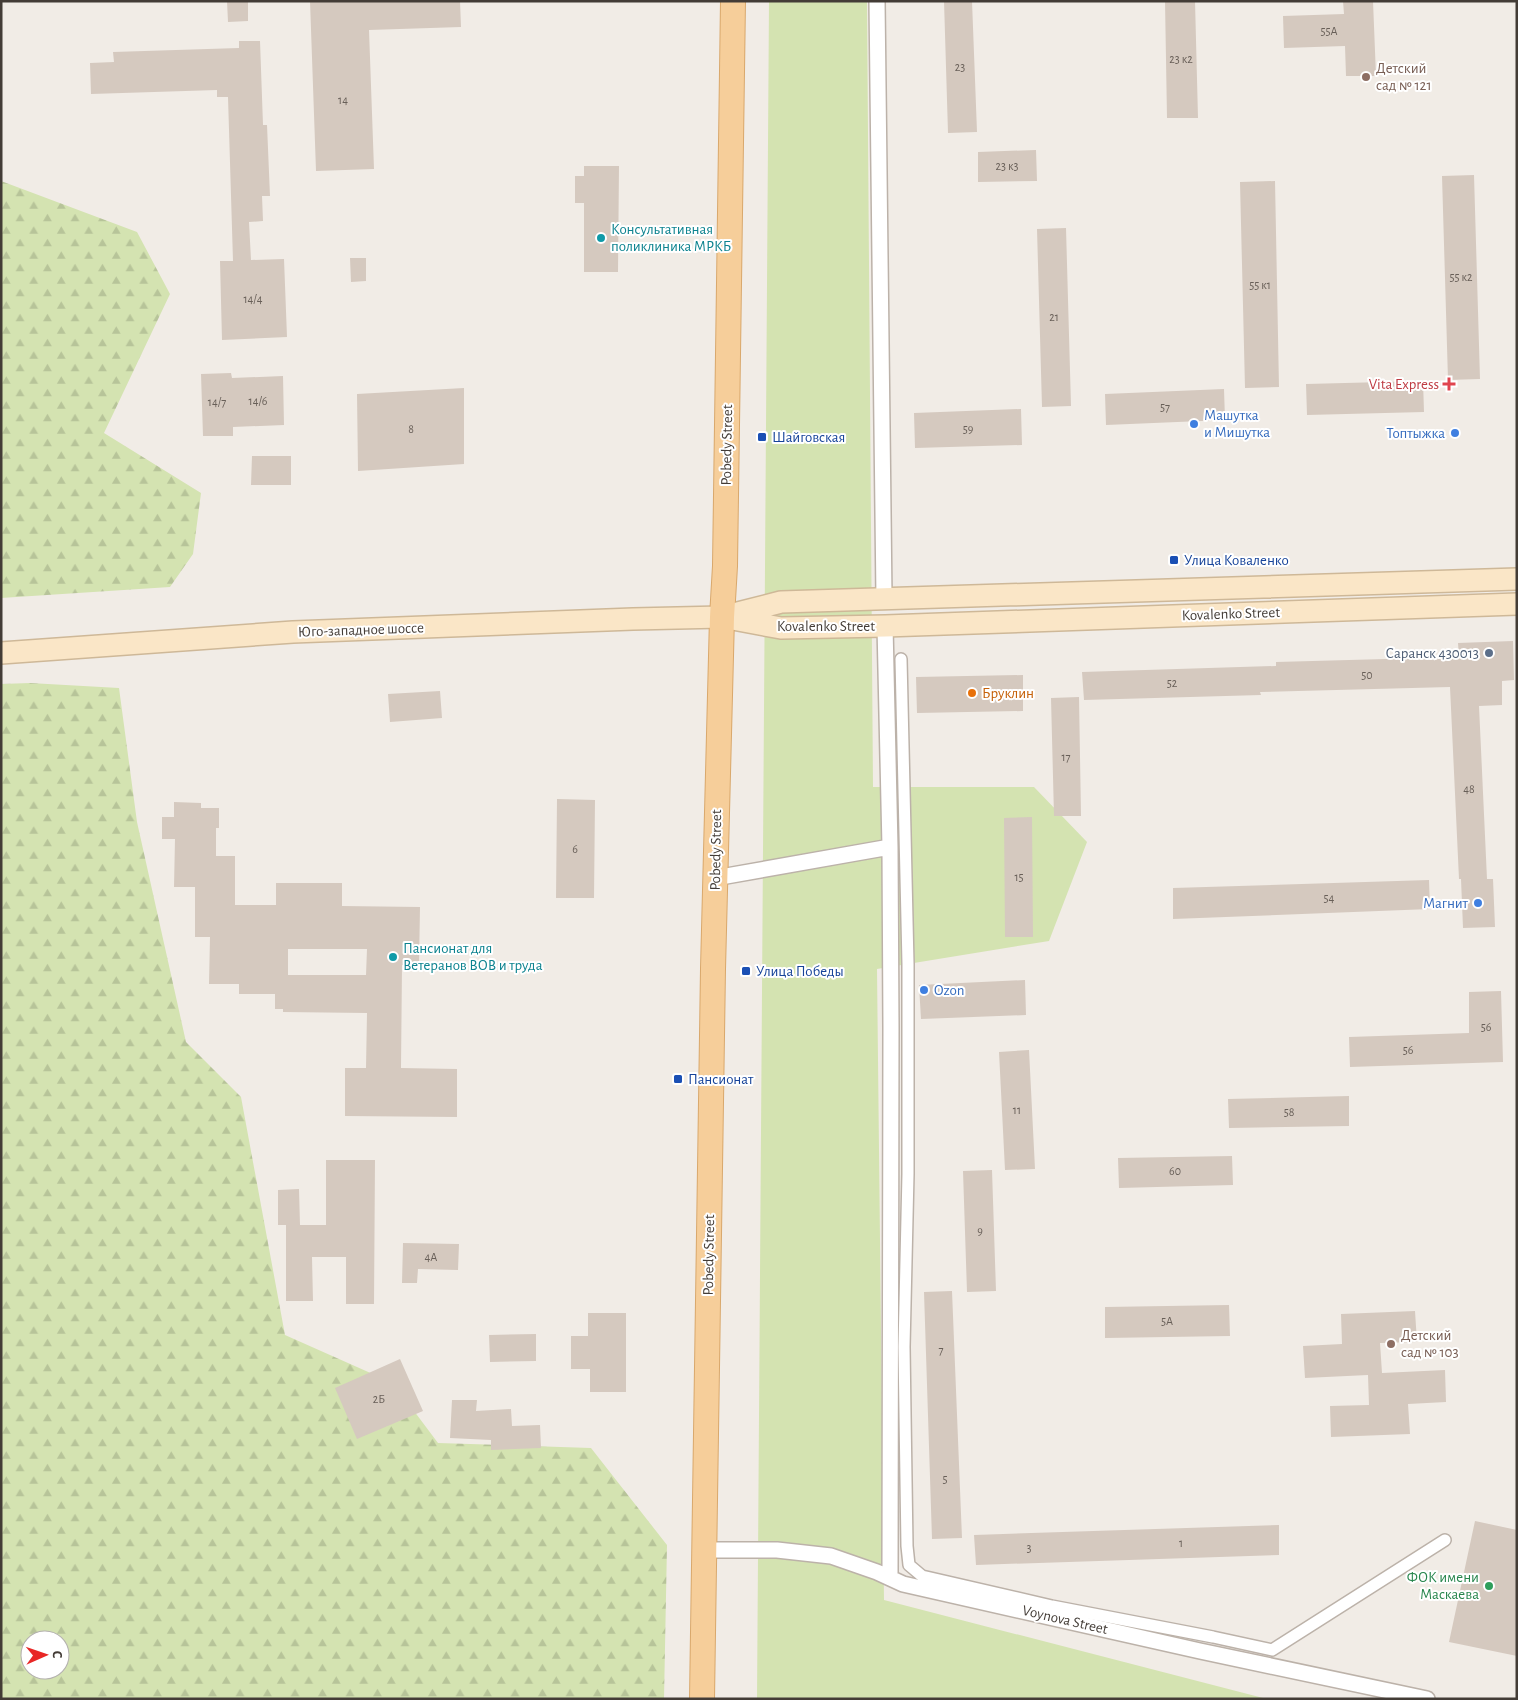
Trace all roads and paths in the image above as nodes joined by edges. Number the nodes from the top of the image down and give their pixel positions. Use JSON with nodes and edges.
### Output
{"nodes":[{"id":1,"x":733,"y":1,"type":"edge"},
{"id":2,"x":877,"y":1,"type":"edge"},
{"id":3,"x":1517,"y":579,"type":"edge"},
{"id":4,"x":884,"y":598,"type":"junction"},
{"id":5,"x":1517,"y":604,"type":"edge"},
{"id":6,"x":722,"y":617,"type":"junction"},
{"id":7,"x":885,"y":626,"type":"junction"},
{"id":8,"x":1,"y":653,"type":"edge"},
{"id":9,"x":901,"y":659,"type":"dead end"},
{"id":10,"x":890,"y":847,"type":"junction"},
{"id":11,"x":715,"y":878,"type":"junction"},
{"id":12,"x":1445,"y":1540,"type":"dead end"},
{"id":13,"x":705,"y":1550,"type":"junction"},
{"id":14,"x":890,"y":1578,"type":"junction"},
{"id":15,"x":702,"y":1699,"type":"edge"},
{"id":16,"x":1426,"y":1699,"type":"edge"}],
"edges":[{"from":1,"to":6,"type":"main road","name":"Pobedy Street"},
{"from":2,"to":4,"type":"street"},
{"from":3,"to":4,"type":"main road","name":"Kovalenko Street"},
{"from":4,"to":6,"type":"main road","name":"Kovalenko Street"},
{"from":4,"to":7,"type":"main road"},
{"from":5,"to":7,"type":"main road","name":"Kovalenko Street"},
{"from":6,"to":7,"type":"main road","name":"Kovalenko Street"},
{"from":6,"to":8,"type":"main road","name":"Юго-западное шоссе"},
{"from":6,"to":11,"type":"main road","name":"Pobedy Street"},
{"from":7,"to":10,"type":"street"},
{"from":9,"to":12,"type":"street"},
{"from":10,"to":11,"type":"street"},
{"from":10,"to":14,"type":"street"},
{"from":11,"to":13,"type":"main road","name":"Pobedy Street"},
{"from":13,"to":14,"type":"street","name":"Voynova Street"},
{"from":13,"to":15,"type":"main road","name":"Pobedy Street"},
{"from":14,"to":16,"type":"street","name":"Voynova Street"}]}
